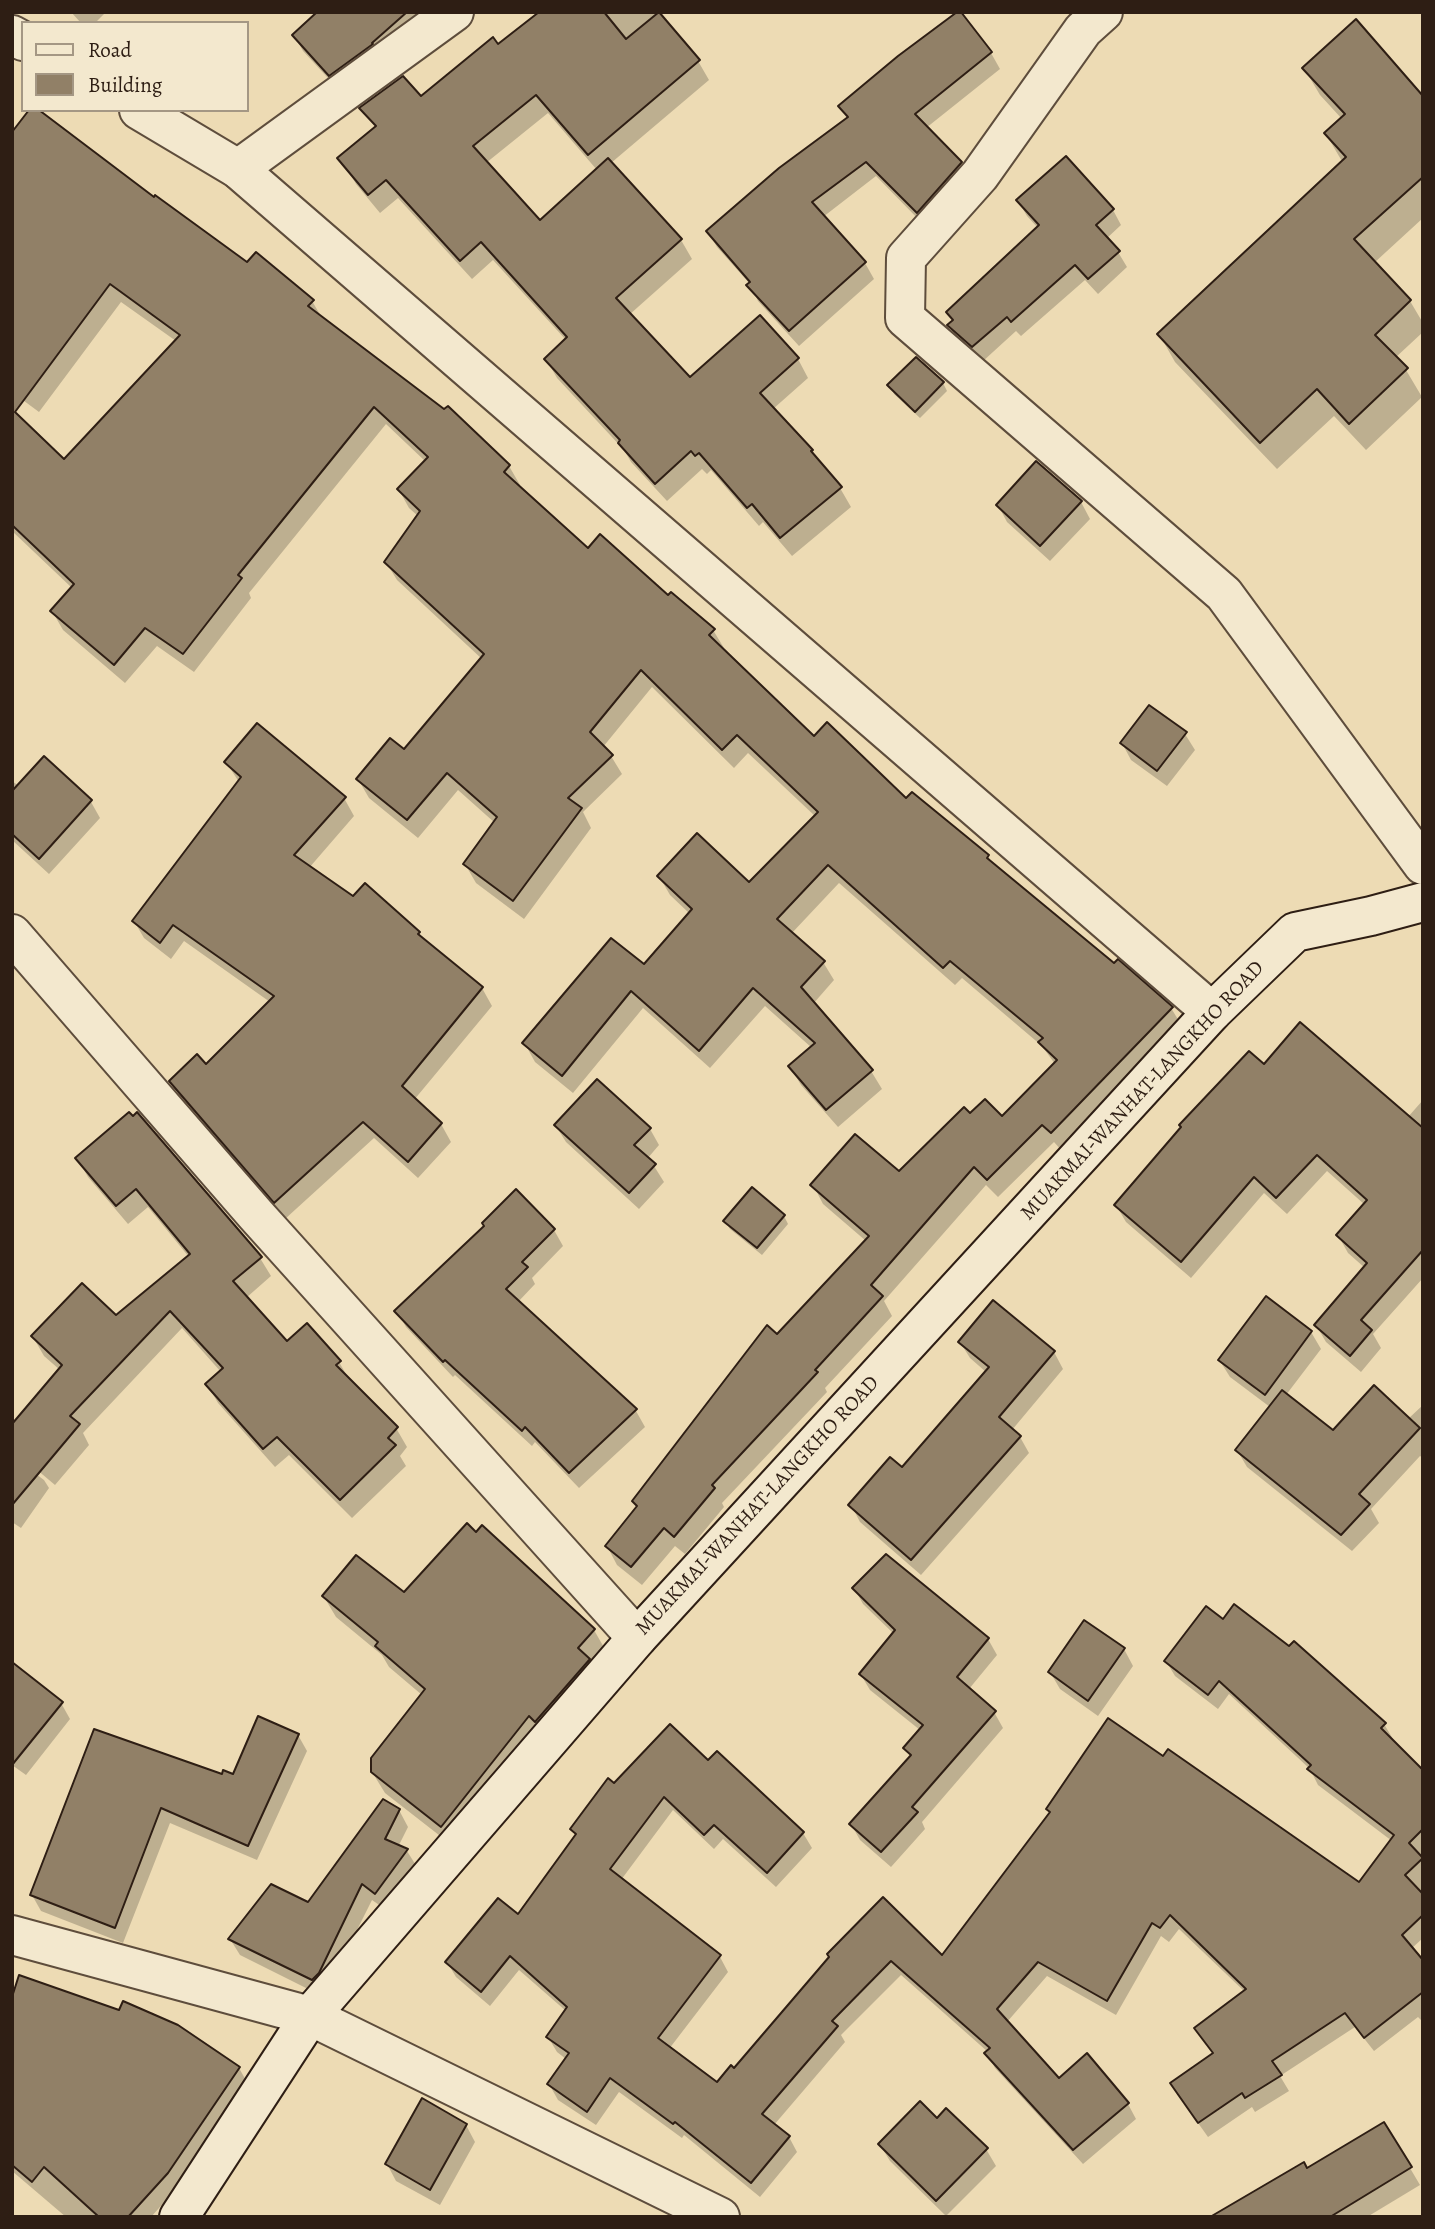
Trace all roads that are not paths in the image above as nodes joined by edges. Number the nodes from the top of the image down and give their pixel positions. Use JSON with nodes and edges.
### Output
{"nodes":[{"id":1,"x":454,"y":12,"type":"edge"},
{"id":2,"x":1103,"y":12,"type":"edge"},
{"id":3,"x":142,"y":112,"type":"edge"},
{"id":4,"x":238,"y":169,"type":"junction"},
{"id":5,"x":1423,"y":865,"type":"edge"},
{"id":6,"x":1423,"y":902,"type":"edge"},
{"id":7,"x":12,"y":934,"type":"edge"},
{"id":8,"x":1212,"y":1012,"type":"junction"},
{"id":9,"x":637,"y":1638,"type":"junction"},
{"id":10,"x":12,"y":1935,"type":"edge"},
{"id":11,"x":310,"y":2016,"type":"junction"},
{"id":12,"x":179,"y":2217,"type":"edge"},
{"id":13,"x":720,"y":2217,"type":"edge"}],
"edges":[{"from":1,"to":4,"type":"street"},
{"from":2,"to":5,"type":"street"},
{"from":3,"to":4,"type":"street"},
{"from":4,"to":8,"type":"street"},
{"from":6,"to":8,"type":"street","name":"MUAKMAI-WANHAT-LANGKHO ROAD"},
{"from":7,"to":9,"type":"street"},
{"from":8,"to":9,"type":"street","name":"MUAKMAI-WANHAT-LANGKHO ROAD"},
{"from":9,"to":11,"type":"street","name":"MUAKMAI-WANHAT-LANGKHO ROAD"},
{"from":10,"to":11,"type":"street"},
{"from":11,"to":12,"type":"street","name":"MUAKMAI-WANHAT-LANGKHO ROAD"},
{"from":11,"to":13,"type":"street"}]}
